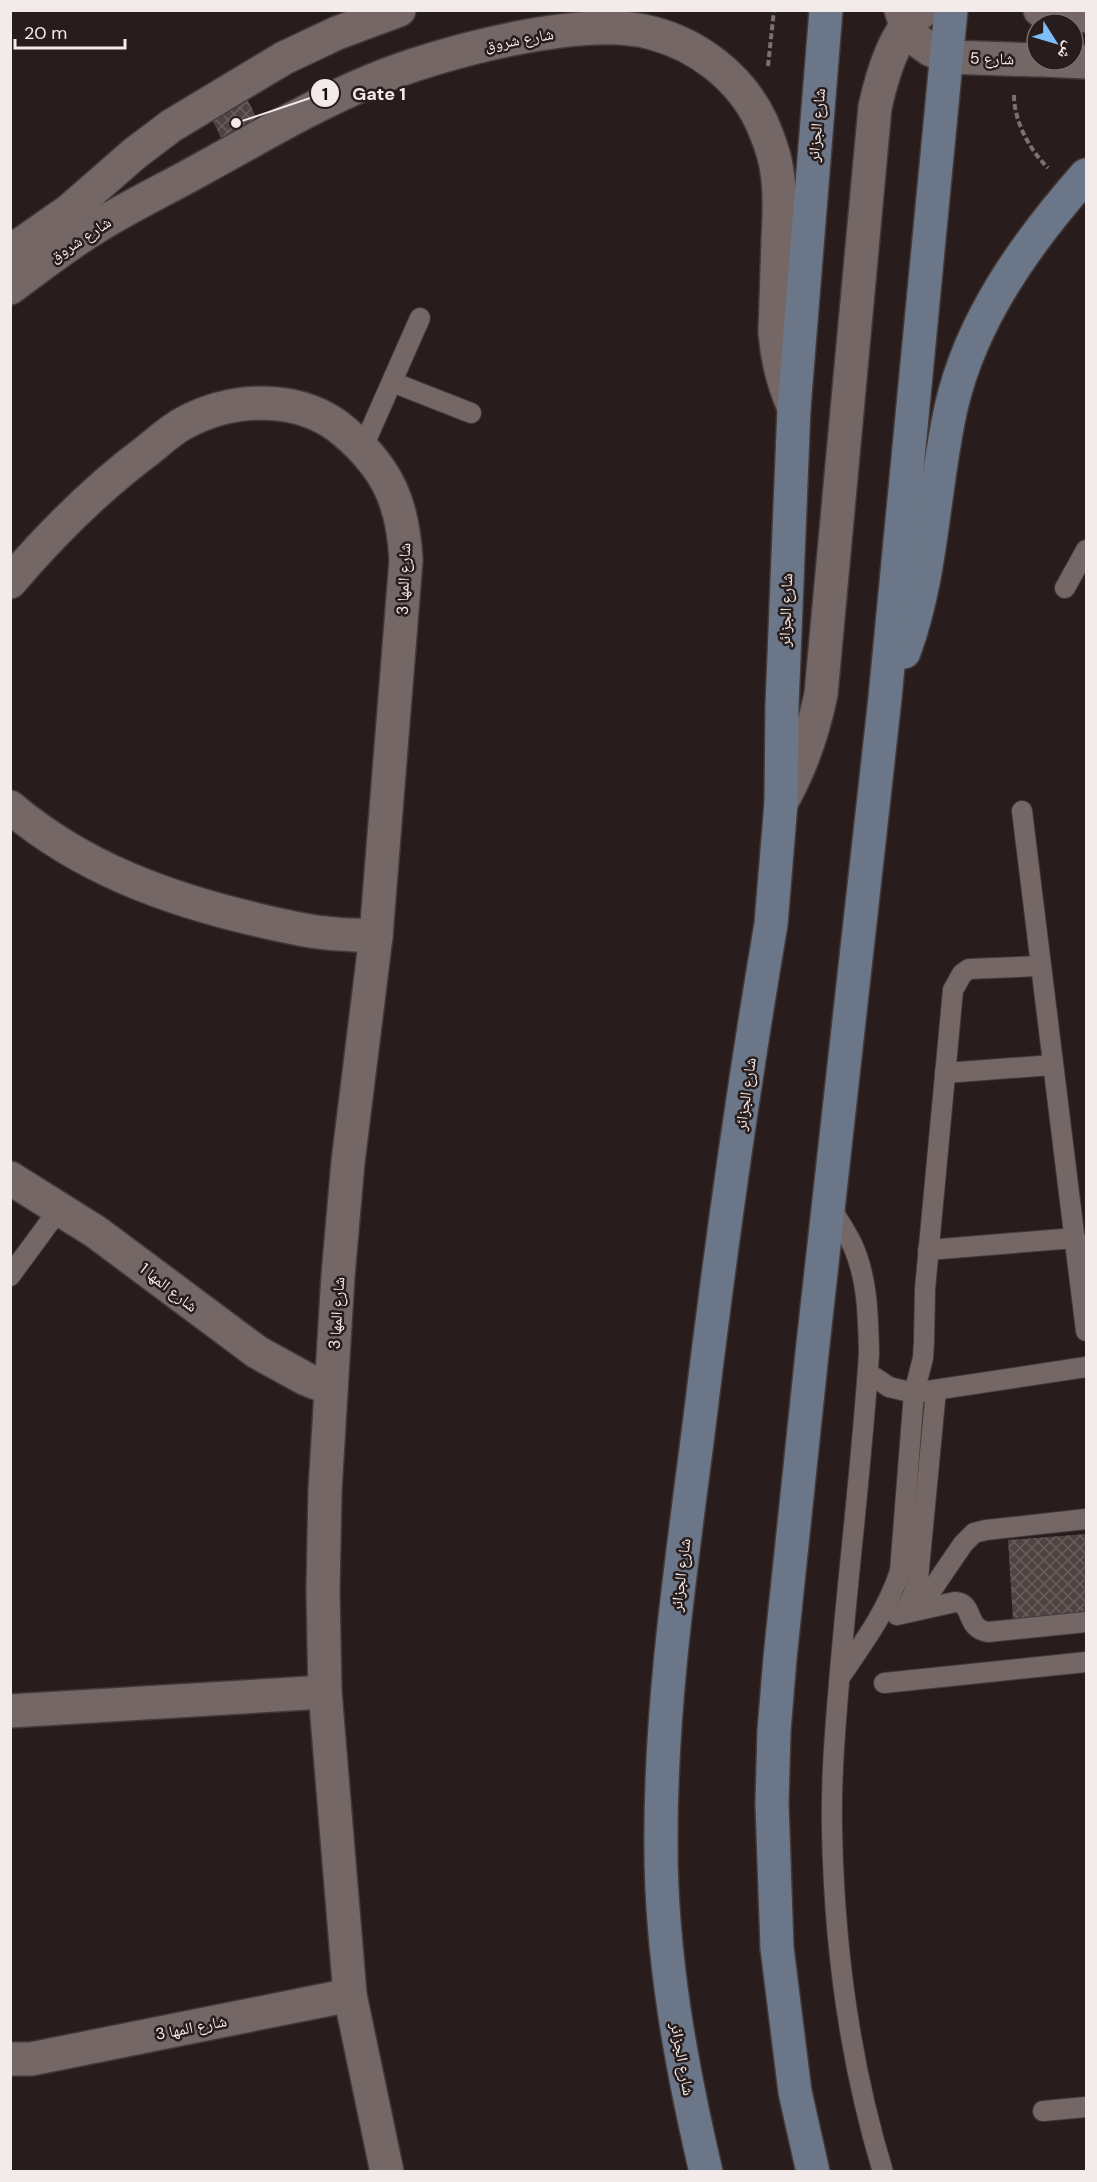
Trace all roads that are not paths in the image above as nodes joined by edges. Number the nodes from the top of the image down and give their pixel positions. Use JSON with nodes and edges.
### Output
{"nodes":[{"id":1,"x":399,"y":10,"type":"edge"},
{"id":2,"x":826,"y":10,"type":"edge"},
{"id":3,"x":951,"y":10,"type":"edge"},
{"id":4,"x":1041,"y":10,"type":"edge"},
{"id":5,"x":911,"y":16,"type":"edge"},
{"id":6,"x":1086,"y":16,"type":"edge"},
{"id":7,"x":947,"y":57,"type":"junction"},
{"id":8,"x":1025,"y":59,"type":"edge"},
{"id":9,"x":171,"y":126,"type":"junction"},
{"id":10,"x":203,"y":169,"type":"junction"},
{"id":11,"x":1079,"y":183,"type":"edge"},
{"id":12,"x":10,"y":252,"type":"edge"},
{"id":13,"x":10,"y":288,"type":"edge"},
{"id":14,"x":420,"y":318,"type":"dead end"},
{"id":15,"x":392,"y":382,"type":"junction"},
{"id":16,"x":794,"y":408,"type":"junction"},
{"id":17,"x":471,"y":413,"type":"dead end"},
{"id":18,"x":363,"y":447,"type":"junction"},
{"id":19,"x":1086,"y":550,"type":"edge"},
{"id":20,"x":10,"y":582,"type":"edge"},
{"id":21,"x":1065,"y":588,"type":"dead end"},
{"id":22,"x":885,"y":698,"type":"junction"},
{"id":23,"x":781,"y":803,"type":"junction"},
{"id":24,"x":10,"y":807,"type":"edge"},
{"id":25,"x":1022,"y":811,"type":"dead end"},
{"id":26,"x":376,"y":936,"type":"junction"},
{"id":27,"x":1040,"y":966,"type":"junction"},
{"id":28,"x":1053,"y":1065,"type":"junction"},
{"id":29,"x":945,"y":1073,"type":"junction"},
{"id":30,"x":10,"y":1178,"type":"edge"},
{"id":31,"x":829,"y":1204,"type":"junction"},
{"id":32,"x":60,"y":1208,"type":"junction"},
{"id":33,"x":1075,"y":1238,"type":"junction"},
{"id":34,"x":928,"y":1250,"type":"junction"},
{"id":35,"x":10,"y":1276,"type":"edge"},
{"id":36,"x":1086,"y":1331,"type":"edge"},
{"id":37,"x":1086,"y":1367,"type":"edge"},
{"id":38,"x":868,"y":1373,"type":"junction"},
{"id":39,"x":331,"y":1389,"type":"junction"},
{"id":40,"x":936,"y":1389,"type":"junction"},
{"id":41,"x":914,"y":1393,"type":"junction"},
{"id":42,"x":1086,"y":1519,"type":"edge"},
{"id":43,"x":911,"y":1612,"type":"junction"},
{"id":44,"x":879,"y":1619,"type":"junction"},
{"id":45,"x":1086,"y":1622,"type":"edge"},
{"id":46,"x":1086,"y":1662,"type":"edge"},
{"id":47,"x":840,"y":1677,"type":"junction"},
{"id":48,"x":884,"y":1683,"type":"dead end"},
{"id":49,"x":325,"y":1692,"type":"junction"},
{"id":50,"x":10,"y":1711,"type":"edge"},
{"id":51,"x":350,"y":1995,"type":"junction"},
{"id":52,"x":18,"y":2062,"type":"edge"},
{"id":53,"x":1086,"y":2107,"type":"edge"},
{"id":54,"x":1044,"y":2111,"type":"dead end"},
{"id":55,"x":387,"y":2172,"type":"edge"},
{"id":56,"x":706,"y":2172,"type":"edge"},
{"id":57,"x":813,"y":2172,"type":"edge"},
{"id":58,"x":884,"y":2172,"type":"edge"}],
"edges":[{"from":1,"to":9,"type":"street","name":"شارع شروق"},
{"from":2,"to":16,"type":"main road","name":"شارع الجزائر"},
{"from":3,"to":7,"type":"main road"},
{"from":4,"to":6,"type":"street"},
{"from":5,"to":7,"type":"street"},
{"from":5,"to":23,"type":"street"},
{"from":7,"to":8,"type":"street","name":"شارع 5"},
{"from":7,"to":22,"type":"main road"},
{"from":9,"to":10,"type":"street"},
{"from":9,"to":12,"type":"street","name":"شارع شروق"},
{"from":10,"to":13,"type":"street","name":"شارع شروق"},
{"from":10,"to":16,"type":"street","name":"شارع شروق"},
{"from":11,"to":22,"type":"main road"},
{"from":14,"to":15,"type":"lane"},
{"from":15,"to":17,"type":"lane"},
{"from":15,"to":18,"type":"lane"},
{"from":16,"to":23,"type":"main road","name":"شارع الجزائر"},
{"from":18,"to":20,"type":"street","name":"شارع المها 3"},
{"from":18,"to":26,"type":"street","name":"شارع المها 3"},
{"from":19,"to":21,"type":"lane"},
{"from":22,"to":31,"type":"main road"},
{"from":23,"to":56,"type":"main road","name":"شارع الجزائر"},
{"from":24,"to":26,"type":"street"},
{"from":25,"to":27,"type":"lane"},
{"from":26,"to":39,"type":"street","name":"شارع المها 3"},
{"from":27,"to":28,"type":"lane"},
{"from":27,"to":29,"type":"lane"},
{"from":28,"to":29,"type":"lane"},
{"from":28,"to":33,"type":"lane"},
{"from":29,"to":34,"type":"lane"},
{"from":30,"to":32,"type":"street","name":"شارع المها 1"},
{"from":31,"to":38,"type":"lane"},
{"from":31,"to":57,"type":"main road"},
{"from":32,"to":35,"type":"lane"},
{"from":32,"to":39,"type":"street","name":"شارع المها 1"},
{"from":33,"to":34,"type":"lane"},
{"from":33,"to":36,"type":"lane"},
{"from":34,"to":41,"type":"lane"},
{"from":37,"to":40,"type":"lane"},
{"from":38,"to":41,"type":"lane"},
{"from":38,"to":47,"type":"lane"},
{"from":39,"to":49,"type":"street","name":"شارع المها 3"},
{"from":40,"to":41,"type":"lane"},
{"from":40,"to":43,"type":"lane"},
{"from":41,"to":44,"type":"lane"},
{"from":42,"to":43,"type":"lane"},
{"from":43,"to":44,"type":"lane"},
{"from":43,"to":45,"type":"lane"},
{"from":44,"to":47,"type":"lane"},
{"from":46,"to":48,"type":"lane"},
{"from":47,"to":58,"type":"lane"},
{"from":49,"to":50,"type":"street"},
{"from":49,"to":51,"type":"street","name":"شارع المها 3"},
{"from":51,"to":52,"type":"street","name":"شارع المها 3"},
{"from":51,"to":55,"type":"street","name":"شارع المها 3"},
{"from":53,"to":54,"type":"lane"}]}
